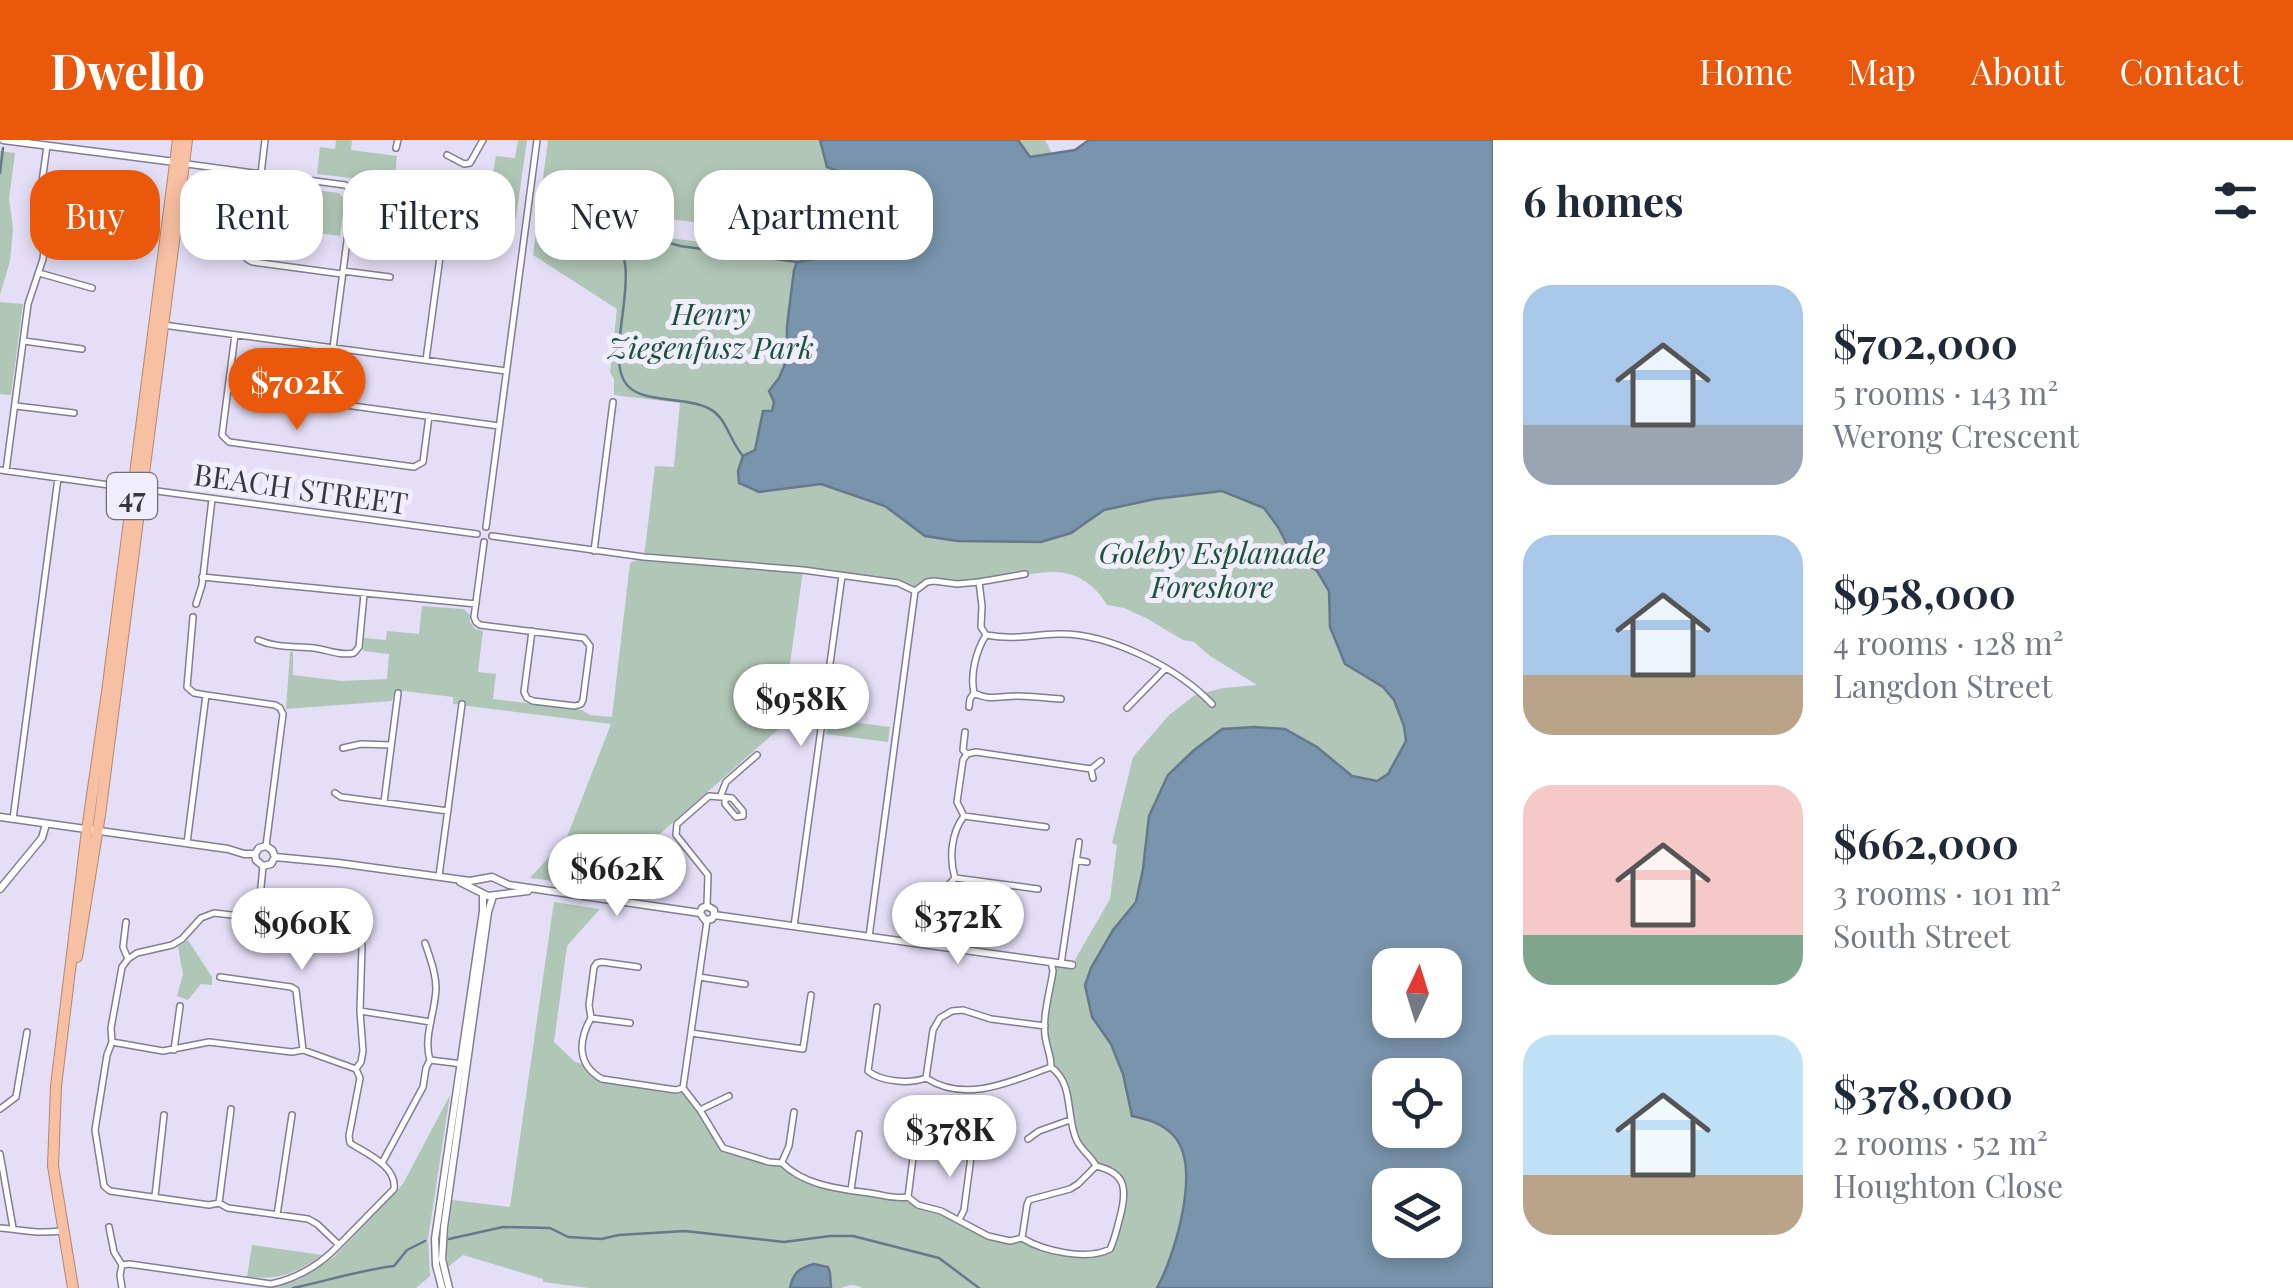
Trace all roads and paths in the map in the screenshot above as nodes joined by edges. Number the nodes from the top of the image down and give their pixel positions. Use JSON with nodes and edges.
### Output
{"nodes":[{"id":1,"x":3,"y":140,"type":"edge"},
{"id":2,"x":178,"y":140,"type":"edge"},
{"id":3,"x":186,"y":140,"type":"edge"},
{"id":4,"x":266,"y":140,"type":"edge"},
{"id":5,"x":483,"y":140,"type":"edge"},
{"id":6,"x":537,"y":140,"type":"edge"},
{"id":7,"x":47,"y":146,"type":"junction"},
{"id":8,"x":447,"y":155,"type":"dead end"},
{"id":9,"x":179,"y":163,"type":"junction"},
{"id":10,"x":44,"y":170,"type":"edge"},
{"id":11,"x":232,"y":170,"type":"edge"},
{"id":12,"x":262,"y":170,"type":"edge"},
{"id":13,"x":323,"y":181,"type":"edge"},
{"id":14,"x":43,"y":260,"type":"edge"},
{"id":15,"x":247,"y":260,"type":"edge"},
{"id":16,"x":440,"y":260,"type":"edge"},
{"id":17,"x":40,"y":273,"type":"junction"},
{"id":18,"x":343,"y":273,"type":"junction"},
{"id":19,"x":390,"y":277,"type":"dead end"},
{"id":20,"x":92,"y":288,"type":"dead end"},
{"id":21,"x":163,"y":325,"type":"junction"},
{"id":22,"x":234,"y":334,"type":"junction"},
{"id":23,"x":24,"y":341,"type":"junction"},
{"id":24,"x":333,"y":348,"type":"junction"},
{"id":25,"x":82,"y":349,"type":"dead end"},
{"id":26,"x":426,"y":360,"type":"junction"},
{"id":27,"x":506,"y":371,"type":"junction"},
{"id":28,"x":228,"y":389,"type":"junction"},
{"id":29,"x":613,"y":402,"type":"dead end"},
{"id":30,"x":16,"y":406,"type":"junction"},
{"id":31,"x":74,"y":413,"type":"dead end"},
{"id":32,"x":429,"y":416,"type":"junction"},
{"id":33,"x":499,"y":426,"type":"junction"},
{"id":34,"x":3,"y":470,"type":"edge"},
{"id":35,"x":58,"y":478,"type":"junction"},
{"id":36,"x":138,"y":489,"type":"junction"},
{"id":37,"x":212,"y":498,"type":"junction"},
{"id":38,"x":486,"y":527,"type":"junction"},
{"id":39,"x":477,"y":534,"type":"junction"},
{"id":40,"x":492,"y":536,"type":"junction"},
{"id":41,"x":484,"y":542,"type":"junction"},
{"id":42,"x":594,"y":551,"type":"junction"},
{"id":43,"x":1025,"y":574,"type":"dead end"},
{"id":44,"x":842,"y":576,"type":"junction"},
{"id":45,"x":202,"y":578,"type":"junction"},
{"id":46,"x":979,"y":582,"type":"junction"},
{"id":47,"x":915,"y":591,"type":"junction"},
{"id":48,"x":364,"y":594,"type":"junction"},
{"id":49,"x":196,"y":604,"type":"dead end"},
{"id":50,"x":476,"y":604,"type":"junction"},
{"id":51,"x":193,"y":617,"type":"dead end"},
{"id":52,"x":181,"y":626,"type":"dead end"},
{"id":53,"x":192,"y":627,"type":"junction"},
{"id":54,"x":532,"y":631,"type":"junction"},
{"id":55,"x":986,"y":635,"type":"junction"},
{"id":56,"x":258,"y":640,"type":"dead end"},
{"id":57,"x":1165,"y":669,"type":"junction"},
{"id":58,"x":398,"y":693,"type":"dead end"},
{"id":59,"x":974,"y":693,"type":"junction"},
{"id":60,"x":206,"y":695,"type":"junction"},
{"id":61,"x":1061,"y":698,"type":"dead end"},
{"id":62,"x":462,"y":704,"type":"dead end"},
{"id":63,"x":1212,"y":704,"type":"dead end"},
{"id":64,"x":969,"y":707,"type":"dead end"},
{"id":65,"x":1127,"y":708,"type":"dead end"},
{"id":66,"x":966,"y":732,"type":"dead end"},
{"id":67,"x":391,"y":745,"type":"junction"},
{"id":68,"x":343,"y":748,"type":"dead end"},
{"id":69,"x":967,"y":754,"type":"junction"},
{"id":70,"x":757,"y":755,"type":"dead end"},
{"id":71,"x":1101,"y":761,"type":"dead end"},
{"id":72,"x":1091,"y":769,"type":"junction"},
{"id":73,"x":1093,"y":778,"type":"dead end"},
{"id":74,"x":335,"y":793,"type":"dead end"},
{"id":75,"x":384,"y":802,"type":"junction"},
{"id":76,"x":448,"y":811,"type":"junction"},
{"id":77,"x":964,"y":816,"type":"junction"},
{"id":78,"x":0,"y":817,"type":"edge"},
{"id":79,"x":13,"y":819,"type":"junction"},
{"id":80,"x":46,"y":824,"type":"junction"},
{"id":81,"x":1046,"y":827,"type":"dead end"},
{"id":82,"x":92,"y":830,"type":"junction"},
{"id":83,"x":1079,"y":842,"type":"dead end"},
{"id":84,"x":186,"y":843,"type":"junction"},
{"id":85,"x":266,"y":846,"type":"junction"},
{"id":86,"x":255,"y":854,"type":"junction"},
{"id":87,"x":275,"y":857,"type":"junction"},
{"id":88,"x":1076,"y":860,"type":"junction"},
{"id":89,"x":1087,"y":862,"type":"dead end"},
{"id":90,"x":263,"y":866,"type":"junction"},
{"id":91,"x":439,"y":876,"type":"junction"},
{"id":92,"x":483,"y":878,"type":"junction"},
{"id":93,"x":955,"y":878,"type":"junction"},
{"id":94,"x":453,"y":879,"type":"junction"},
{"id":95,"x":498,"y":882,"type":"junction"},
{"id":96,"x":0,"y":889,"type":"edge"},
{"id":97,"x":1038,"y":889,"type":"dead end"},
{"id":98,"x":540,"y":890,"type":"junction"},
{"id":99,"x":482,"y":894,"type":"junction"},
{"id":100,"x":494,"y":895,"type":"junction"},
{"id":101,"x":707,"y":906,"type":"junction"},
{"id":102,"x":194,"y":909,"type":"dead end"},
{"id":103,"x":700,"y":912,"type":"junction"},
{"id":104,"x":200,"y":918,"type":"junction"},
{"id":105,"x":258,"y":918,"type":"junction"},
{"id":106,"x":711,"y":918,"type":"junction"},
{"id":107,"x":126,"y":922,"type":"dead end"},
{"id":108,"x":794,"y":926,"type":"junction"},
{"id":109,"x":870,"y":936,"type":"junction"},
{"id":110,"x":425,"y":943,"type":"dead end"},
{"id":111,"x":937,"y":946,"type":"junction"},
{"id":112,"x":128,"y":958,"type":"junction"},
{"id":113,"x":1051,"y":962,"type":"junction"},
{"id":114,"x":1061,"y":964,"type":"junction"},
{"id":115,"x":1072,"y":965,"type":"dead end"},
{"id":116,"x":638,"y":967,"type":"dead end"},
{"id":117,"x":220,"y":977,"type":"dead end"},
{"id":118,"x":699,"y":977,"type":"junction"},
{"id":119,"x":745,"y":984,"type":"dead end"},
{"id":120,"x":811,"y":995,"type":"dead end"},
{"id":121,"x":180,"y":1006,"type":"dead end"},
{"id":122,"x":877,"y":1007,"type":"dead end"},
{"id":123,"x":360,"y":1011,"type":"junction"},
{"id":124,"x":592,"y":1018,"type":"junction"},
{"id":125,"x":991,"y":1019,"type":"junction"},
{"id":126,"x":431,"y":1022,"type":"junction"},
{"id":127,"x":630,"y":1023,"type":"dead end"},
{"id":128,"x":1045,"y":1026,"type":"junction"},
{"id":129,"x":989,"y":1031,"type":"dead end"},
{"id":130,"x":27,"y":1032,"type":"dead end"},
{"id":131,"x":691,"y":1034,"type":"junction"},
{"id":132,"x":112,"y":1042,"type":"junction"},
{"id":133,"x":174,"y":1050,"type":"junction"},
{"id":134,"x":303,"y":1050,"type":"junction"},
{"id":135,"x":430,"y":1060,"type":"junction"},
{"id":136,"x":463,"y":1064,"type":"junction"},
{"id":137,"x":1051,"y":1067,"type":"junction"},
{"id":138,"x":356,"y":1069,"type":"junction"},
{"id":139,"x":926,"y":1078,"type":"junction"},
{"id":140,"x":684,"y":1088,"type":"junction"},
{"id":141,"x":729,"y":1096,"type":"dead end"},
{"id":142,"x":232,"y":1108,"type":"dead end"},
{"id":143,"x":0,"y":1109,"type":"edge"},
{"id":144,"x":700,"y":1110,"type":"junction"},
{"id":145,"x":794,"y":1112,"type":"dead end"},
{"id":146,"x":164,"y":1115,"type":"dead end"},
{"id":147,"x":292,"y":1115,"type":"dead end"},
{"id":148,"x":1070,"y":1120,"type":"junction"},
{"id":149,"x":859,"y":1134,"type":"dead end"},
{"id":150,"x":1028,"y":1139,"type":"dead end"},
{"id":151,"x":916,"y":1142,"type":"dead end"},
{"id":152,"x":972,"y":1149,"type":"dead end"},
{"id":153,"x":0,"y":1154,"type":"edge"},
{"id":154,"x":382,"y":1163,"type":"junction"},
{"id":155,"x":782,"y":1163,"type":"junction"},
{"id":156,"x":1096,"y":1166,"type":"junction"},
{"id":157,"x":851,"y":1190,"type":"junction"},
{"id":158,"x":908,"y":1197,"type":"junction"},
{"id":159,"x":155,"y":1198,"type":"junction"},
{"id":160,"x":219,"y":1203,"type":"junction"},
{"id":161,"x":278,"y":1215,"type":"junction"},
{"id":162,"x":958,"y":1221,"type":"junction"},
{"id":163,"x":109,"y":1226,"type":"dead end"},
{"id":164,"x":0,"y":1228,"type":"edge"},
{"id":165,"x":13,"y":1228,"type":"junction"},
{"id":166,"x":63,"y":1230,"type":"junction"},
{"id":167,"x":1022,"y":1238,"type":"junction"},
{"id":168,"x":339,"y":1246,"type":"junction"},
{"id":169,"x":122,"y":1265,"type":"junction"},
{"id":170,"x":440,"y":1284,"type":"edge"},
{"id":171,"x":73,"y":1288,"type":"edge"},
{"id":172,"x":122,"y":1288,"type":"edge"},
{"id":173,"x":450,"y":1288,"type":"edge"}],
"edges":[{"from":1,"to":7,"type":"street"},
{"from":2,"to":9,"type":"highway","number":"47"},
{"from":3,"to":9,"type":"highway","number":"47"},
{"from":4,"to":12,"type":"street"},
{"from":5,"to":8,"type":"street"},
{"from":6,"to":27,"type":"street"},
{"from":7,"to":9,"type":"street"},
{"from":7,"to":10,"type":"street"},
{"from":9,"to":11,"type":"street"},
{"from":9,"to":21,"type":"highway","number":"47"},
{"from":9,"to":36,"type":"highway","number":"47"},
{"from":13,"to":18,"type":"street"},
{"from":14,"to":17,"type":"street"},
{"from":15,"to":18,"type":"street"},
{"from":16,"to":26,"type":"street"},
{"from":17,"to":20,"type":"street"},
{"from":17,"to":23,"type":"street"},
{"from":18,"to":19,"type":"street"},
{"from":18,"to":24,"type":"street"},
{"from":21,"to":22,"type":"street"},
{"from":21,"to":36,"type":"highway","number":"47"},
{"from":22,"to":24,"type":"street"},
{"from":22,"to":28,"type":"street"},
{"from":23,"to":25,"type":"street"},
{"from":23,"to":30,"type":"street"},
{"from":24,"to":26,"type":"street"},
{"from":26,"to":27,"type":"street"},
{"from":27,"to":33,"type":"street"},
{"from":28,"to":32,"type":"street"},
{"from":28,"to":32,"type":"street"},
{"from":29,"to":42,"type":"street"},
{"from":30,"to":31,"type":"street"},
{"from":30,"to":34,"type":"street"},
{"from":32,"to":33,"type":"street"},
{"from":33,"to":38,"type":"street"},
{"from":34,"to":35,"type":"street","name":"BEACH STREET"},
{"from":35,"to":36,"type":"street","name":"BEACH STREET"},
{"from":35,"to":79,"type":"street"},
{"from":36,"to":37,"type":"street","name":"BEACH STREET"},
{"from":36,"to":82,"type":"highway","number":"47"},
{"from":37,"to":39,"type":"street","name":"BEACH STREET"},
{"from":37,"to":45,"type":"street"},
{"from":38,"to":39,"type":"street"},
{"from":38,"to":40,"type":"street"},
{"from":39,"to":41,"type":"street"},
{"from":40,"to":41,"type":"street"},
{"from":40,"to":42,"type":"street"},
{"from":41,"to":50,"type":"street"},
{"from":42,"to":44,"type":"street"},
{"from":43,"to":46,"type":"street"},
{"from":44,"to":47,"type":"street"},
{"from":44,"to":108,"type":"street"},
{"from":45,"to":48,"type":"street"},
{"from":45,"to":49,"type":"street"},
{"from":46,"to":47,"type":"street"},
{"from":46,"to":55,"type":"street"},
{"from":47,"to":109,"type":"street"},
{"from":48,"to":50,"type":"street"},
{"from":48,"to":56,"type":"street"},
{"from":50,"to":54,"type":"street"},
{"from":51,"to":53,"type":"street"},
{"from":52,"to":53,"type":"street"},
{"from":53,"to":60,"type":"street"},
{"from":54,"to":54,"type":"street"},
{"from":55,"to":57,"type":"street"},
{"from":55,"to":59,"type":"street"},
{"from":57,"to":63,"type":"street"},
{"from":57,"to":65,"type":"street"},
{"from":58,"to":67,"type":"street"},
{"from":59,"to":61,"type":"street"},
{"from":59,"to":64,"type":"street"},
{"from":60,"to":84,"type":"street"},
{"from":60,"to":85,"type":"street"},
{"from":62,"to":76,"type":"street"},
{"from":66,"to":69,"type":"street"},
{"from":67,"to":68,"type":"street"},
{"from":67,"to":75,"type":"street"},
{"from":69,"to":72,"type":"street"},
{"from":69,"to":77,"type":"street"},
{"from":70,"to":101,"type":"street"},
{"from":71,"to":72,"type":"street"},
{"from":72,"to":73,"type":"street"},
{"from":74,"to":75,"type":"street"},
{"from":75,"to":76,"type":"street"},
{"from":76,"to":91,"type":"street"},
{"from":77,"to":81,"type":"street"},
{"from":77,"to":93,"type":"street"},
{"from":78,"to":79,"type":"street"},
{"from":79,"to":80,"type":"street"},
{"from":80,"to":82,"type":"street"},
{"from":80,"to":96,"type":"street"},
{"from":82,"to":84,"type":"street"},
{"from":82,"to":166,"type":"highway","number":"47"},
{"from":83,"to":88,"type":"street"},
{"from":84,"to":86,"type":"street"},
{"from":85,"to":86,"type":"street"},
{"from":85,"to":87,"type":"street"},
{"from":86,"to":90,"type":"street"},
{"from":87,"to":90,"type":"street"},
{"from":87,"to":91,"type":"street"},
{"from":88,"to":89,"type":"street"},
{"from":88,"to":114,"type":"street"},
{"from":90,"to":105,"type":"street"},
{"from":91,"to":94,"type":"street"},
{"from":92,"to":94,"type":"street"},
{"from":92,"to":95,"type":"street"},
{"from":92,"to":99,"type":"street"},
{"from":93,"to":97,"type":"street"},
{"from":93,"to":111,"type":"street"},
{"from":94,"to":99,"type":"street"},
{"from":95,"to":98,"type":"street"},
{"from":95,"to":100,"type":"street"},
{"from":98,"to":100,"type":"street"},
{"from":98,"to":103,"type":"street"},
{"from":99,"to":100,"type":"street"},
{"from":99,"to":136,"type":"street"},
{"from":100,"to":136,"type":"street"},
{"from":101,"to":103,"type":"street"},
{"from":101,"to":106,"type":"street"},
{"from":102,"to":104,"type":"street"},
{"from":103,"to":106,"type":"street"},
{"from":104,"to":105,"type":"street"},
{"from":104,"to":112,"type":"street"},
{"from":105,"to":123,"type":"street"},
{"from":106,"to":108,"type":"street"},
{"from":106,"to":118,"type":"street"},
{"from":107,"to":112,"type":"street"},
{"from":108,"to":109,"type":"street"},
{"from":109,"to":111,"type":"street"},
{"from":110,"to":126,"type":"street"},
{"from":111,"to":113,"type":"street"},
{"from":112,"to":132,"type":"street"},
{"from":113,"to":114,"type":"street"},
{"from":113,"to":128,"type":"street"},
{"from":114,"to":115,"type":"street"},
{"from":116,"to":124,"type":"street"},
{"from":117,"to":134,"type":"street"},
{"from":118,"to":119,"type":"street"},
{"from":118,"to":131,"type":"street"},
{"from":120,"to":131,"type":"street"},
{"from":121,"to":133,"type":"street"},
{"from":122,"to":139,"type":"street"},
{"from":123,"to":126,"type":"street"},
{"from":123,"to":138,"type":"street"},
{"from":124,"to":127,"type":"street"},
{"from":124,"to":140,"type":"street"},
{"from":125,"to":128,"type":"street"},
{"from":125,"to":129,"type":"street"},
{"from":125,"to":139,"type":"street"},
{"from":126,"to":135,"type":"street"},
{"from":128,"to":137,"type":"street"},
{"from":130,"to":143,"type":"street"},
{"from":131,"to":140,"type":"street"},
{"from":132,"to":133,"type":"street"},
{"from":132,"to":159,"type":"street"},
{"from":133,"to":134,"type":"street"},
{"from":134,"to":138,"type":"street"},
{"from":135,"to":136,"type":"street"},
{"from":135,"to":154,"type":"street"},
{"from":136,"to":170,"type":"street"},
{"from":137,"to":139,"type":"street"},
{"from":137,"to":148,"type":"street"},
{"from":138,"to":154,"type":"street"},
{"from":140,"to":144,"type":"street"},
{"from":141,"to":144,"type":"street"},
{"from":142,"to":160,"type":"street"},
{"from":144,"to":155,"type":"street"},
{"from":145,"to":155,"type":"street"},
{"from":146,"to":159,"type":"street"},
{"from":147,"to":161,"type":"street"},
{"from":148,"to":150,"type":"street"},
{"from":148,"to":156,"type":"street"},
{"from":149,"to":157,"type":"street"},
{"from":151,"to":158,"type":"street"},
{"from":152,"to":162,"type":"street"},
{"from":153,"to":165,"type":"street"},
{"from":154,"to":168,"type":"street"},
{"from":155,"to":157,"type":"street"},
{"from":156,"to":167,"type":"street"},
{"from":156,"to":167,"type":"street"},
{"from":157,"to":158,"type":"street"},
{"from":158,"to":162,"type":"street"},
{"from":159,"to":160,"type":"street"},
{"from":160,"to":161,"type":"street"},
{"from":161,"to":168,"type":"street"},
{"from":162,"to":167,"type":"street"},
{"from":163,"to":169,"type":"street"},
{"from":164,"to":165,"type":"street"},
{"from":165,"to":166,"type":"street"},
{"from":166,"to":171,"type":"highway","number":"47"},
{"from":168,"to":169,"type":"street"},
{"from":169,"to":172,"type":"street"},
{"from":170,"to":173,"type":"street"}]}
